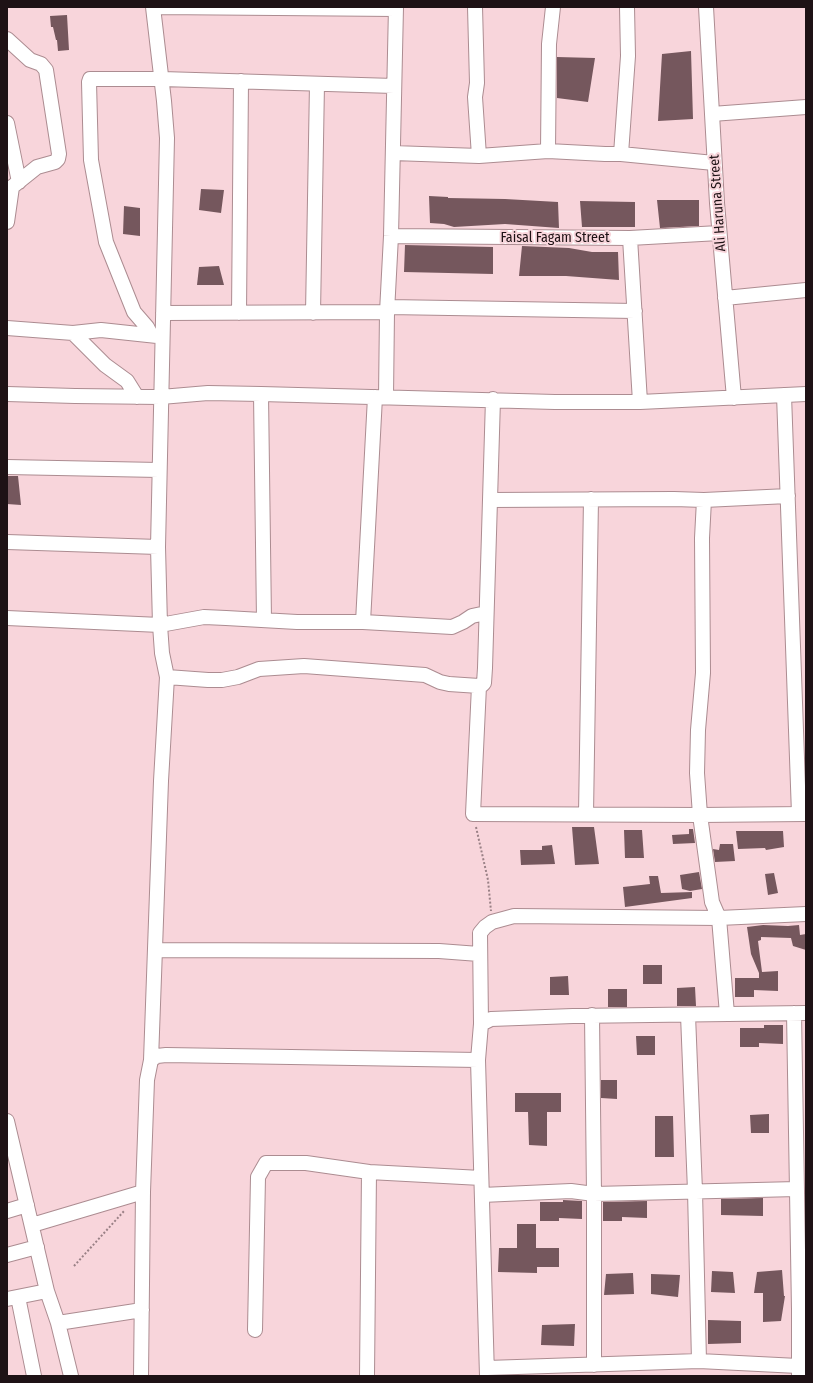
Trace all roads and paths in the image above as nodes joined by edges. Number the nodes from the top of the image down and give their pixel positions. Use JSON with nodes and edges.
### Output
{"nodes":[{"id":1,"x":153,"y":7,"type":"edge"},
{"id":2,"x":157,"y":7,"type":"edge"},
{"id":3,"x":231,"y":7,"type":"edge"},
{"id":4,"x":474,"y":7,"type":"edge"},
{"id":5,"x":552,"y":7,"type":"edge"},
{"id":6,"x":627,"y":7,"type":"edge"},
{"id":7,"x":706,"y":7,"type":"edge"},
{"id":8,"x":316,"y":8,"type":"edge"},
{"id":9,"x":396,"y":8,"type":"edge"},
{"id":10,"x":7,"y":39,"type":"edge"},
{"id":11,"x":162,"y":79,"type":"junction"},
{"id":12,"x":241,"y":81,"type":"junction"},
{"id":13,"x":317,"y":84,"type":"junction"},
{"id":14,"x":394,"y":86,"type":"junction"},
{"id":15,"x":806,"y":107,"type":"edge"},
{"id":16,"x":712,"y":114,"type":"junction"},
{"id":17,"x":7,"y":124,"type":"edge"},
{"id":18,"x":548,"y":151,"type":"junction"},
{"id":19,"x":393,"y":153,"type":"junction"},
{"id":20,"x":621,"y":154,"type":"junction"},
{"id":21,"x":479,"y":156,"type":"junction"},
{"id":22,"x":714,"y":163,"type":"junction"},
{"id":23,"x":13,"y":187,"type":"edge"},
{"id":24,"x":7,"y":222,"type":"edge"},
{"id":25,"x":719,"y":233,"type":"junction"},
{"id":26,"x":391,"y":236,"type":"junction"},
{"id":27,"x":630,"y":238,"type":"junction"},
{"id":28,"x":806,"y":290,"type":"edge"},
{"id":29,"x":725,"y":298,"type":"junction"},
{"id":30,"x":388,"y":309,"type":"junction"},
{"id":31,"x":635,"y":311,"type":"junction"},
{"id":32,"x":162,"y":313,"type":"junction"},
{"id":33,"x":239,"y":313,"type":"junction"},
{"id":34,"x":313,"y":313,"type":"junction"},
{"id":35,"x":7,"y":328,"type":"edge"},
{"id":36,"x":72,"y":333,"type":"junction"},
{"id":37,"x":156,"y":335,"type":"junction"},
{"id":38,"x":7,"y":394,"type":"edge"},
{"id":39,"x":261,"y":394,"type":"junction"},
{"id":40,"x":806,"y":394,"type":"edge"},
{"id":41,"x":784,"y":395,"type":"junction"},
{"id":42,"x":137,"y":397,"type":"junction"},
{"id":43,"x":161,"y":397,"type":"junction"},
{"id":44,"x":381,"y":397,"type":"junction"},
{"id":45,"x":734,"y":398,"type":"junction"},
{"id":46,"x":493,"y":399,"type":"junction"},
{"id":47,"x":640,"y":402,"type":"junction"},
{"id":48,"x":7,"y":467,"type":"edge"},
{"id":49,"x":159,"y":470,"type":"junction"},
{"id":50,"x":788,"y":496,"type":"junction"},
{"id":51,"x":591,"y":499,"type":"junction"},
{"id":52,"x":490,"y":500,"type":"junction"},
{"id":53,"x":704,"y":500,"type":"junction"},
{"id":54,"x":7,"y":542,"type":"edge"},
{"id":55,"x":158,"y":547,"type":"junction"},
{"id":56,"x":486,"y":613,"type":"junction"},
{"id":57,"x":7,"y":618,"type":"edge"},
{"id":58,"x":264,"y":620,"type":"junction"},
{"id":59,"x":363,"y":622,"type":"junction"},
{"id":60,"x":160,"y":625,"type":"junction"},
{"id":61,"x":167,"y":677,"type":"junction"},
{"id":62,"x":479,"y":686,"type":"junction"},
{"id":63,"x":800,"y":689,"type":"edge"},
{"id":64,"x":473,"y":814,"type":"junction"},
{"id":65,"x":586,"y":814,"type":"junction"},
{"id":66,"x":802,"y":814,"type":"edge"},
{"id":67,"x":700,"y":815,"type":"junction"},
{"id":68,"x":806,"y":914,"type":"edge"},
{"id":69,"x":719,"y":918,"type":"junction"},
{"id":70,"x":492,"y":922,"type":"junction"},
{"id":71,"x":156,"y":950,"type":"junction"},
{"id":72,"x":479,"y":954,"type":"junction"},
{"id":73,"x":800,"y":1013,"type":"edge"},
{"id":74,"x":727,"y":1014,"type":"junction"},
{"id":75,"x":688,"y":1015,"type":"junction"},
{"id":76,"x":592,"y":1016,"type":"junction"},
{"id":77,"x":481,"y":1024,"type":"junction"},
{"id":78,"x":151,"y":1060,"type":"junction"},
{"id":79,"x":478,"y":1060,"type":"junction"},
{"id":80,"x":801,"y":1120,"type":"edge"},
{"id":81,"x":7,"y":1124,"type":"edge"},
{"id":82,"x":369,"y":1172,"type":"junction"},
{"id":83,"x":481,"y":1178,"type":"junction"},
{"id":84,"x":797,"y":1189,"type":"junction"},
{"id":85,"x":695,"y":1191,"type":"junction"},
{"id":86,"x":143,"y":1192,"type":"junction"},
{"id":87,"x":594,"y":1194,"type":"junction"},
{"id":88,"x":482,"y":1195,"type":"junction"},
{"id":89,"x":27,"y":1205,"type":"junction"},
{"id":90,"x":127,"y":1209,"type":"dead end"},
{"id":91,"x":7,"y":1211,"type":"edge"},
{"id":92,"x":32,"y":1225,"type":"junction"},
{"id":93,"x":37,"y":1247,"type":"junction"},
{"id":94,"x":7,"y":1254,"type":"edge"},
{"id":95,"x":74,"y":1266,"type":"dead end"},
{"id":96,"x":47,"y":1290,"type":"junction"},
{"id":97,"x":13,"y":1298,"type":"edge"},
{"id":98,"x":142,"y":1310,"type":"junction"},
{"id":99,"x":803,"y":1310,"type":"edge"},
{"id":100,"x":58,"y":1323,"type":"junction"},
{"id":101,"x":255,"y":1330,"type":"dead end"},
{"id":102,"x":699,"y":1361,"type":"junction"},
{"id":103,"x":594,"y":1365,"type":"junction"},
{"id":104,"x":799,"y":1371,"type":"edge"},
{"id":105,"x":487,"y":1372,"type":"edge"},
{"id":106,"x":34,"y":1376,"type":"edge"},
{"id":107,"x":71,"y":1376,"type":"edge"},
{"id":108,"x":141,"y":1376,"type":"edge"},
{"id":109,"x":367,"y":1376,"type":"edge"}],
"edges":[{"from":1,"to":11,"type":"street"},
{"from":2,"to":3,"type":"street"},
{"from":3,"to":8,"type":"street"},
{"from":4,"to":21,"type":"street"},
{"from":5,"to":18,"type":"street"},
{"from":6,"to":20,"type":"street"},
{"from":7,"to":16,"type":"street","name":"Ali Haruna Street"},
{"from":8,"to":9,"type":"street"},
{"from":9,"to":14,"type":"street"},
{"from":10,"to":23,"type":"street"},
{"from":11,"to":12,"type":"street"},
{"from":11,"to":32,"type":"street"},
{"from":11,"to":37,"type":"street"},
{"from":12,"to":13,"type":"street"},
{"from":12,"to":33,"type":"street"},
{"from":13,"to":14,"type":"street"},
{"from":13,"to":34,"type":"street"},
{"from":14,"to":19,"type":"street"},
{"from":15,"to":16,"type":"street"},
{"from":16,"to":22,"type":"street","name":"Ali Haruna Street"},
{"from":17,"to":23,"type":"street"},
{"from":18,"to":20,"type":"street"},
{"from":18,"to":21,"type":"street"},
{"from":19,"to":21,"type":"street"},
{"from":19,"to":26,"type":"street"},
{"from":20,"to":22,"type":"street"},
{"from":22,"to":25,"type":"street","name":"Ali Haruna Street"},
{"from":23,"to":24,"type":"street"},
{"from":25,"to":27,"type":"street","name":"Faisal Fagam Street"},
{"from":25,"to":29,"type":"street","name":"Ali Haruna Street"},
{"from":26,"to":27,"type":"street","name":"Faisal Fagam Street"},
{"from":26,"to":30,"type":"street"},
{"from":27,"to":31,"type":"street"},
{"from":28,"to":29,"type":"street"},
{"from":29,"to":45,"type":"street","name":"Ali Haruna Street"},
{"from":30,"to":31,"type":"street"},
{"from":30,"to":34,"type":"street"},
{"from":30,"to":44,"type":"street"},
{"from":31,"to":47,"type":"street"},
{"from":32,"to":33,"type":"street"},
{"from":32,"to":37,"type":"street"},
{"from":33,"to":34,"type":"street"},
{"from":35,"to":36,"type":"street"},
{"from":36,"to":37,"type":"street"},
{"from":36,"to":42,"type":"street"},
{"from":37,"to":43,"type":"street"},
{"from":38,"to":42,"type":"street"},
{"from":39,"to":43,"type":"street"},
{"from":39,"to":44,"type":"street"},
{"from":39,"to":58,"type":"street"},
{"from":40,"to":41,"type":"street"},
{"from":41,"to":45,"type":"street"},
{"from":41,"to":50,"type":"street"},
{"from":42,"to":43,"type":"street"},
{"from":43,"to":49,"type":"street"},
{"from":44,"to":46,"type":"street"},
{"from":44,"to":59,"type":"street"},
{"from":45,"to":47,"type":"street"},
{"from":46,"to":47,"type":"street"},
{"from":46,"to":52,"type":"street"},
{"from":48,"to":49,"type":"street"},
{"from":49,"to":55,"type":"street"},
{"from":50,"to":53,"type":"street"},
{"from":50,"to":63,"type":"street"},
{"from":51,"to":52,"type":"street"},
{"from":51,"to":53,"type":"street"},
{"from":51,"to":65,"type":"street"},
{"from":52,"to":56,"type":"street"},
{"from":53,"to":67,"type":"street"},
{"from":54,"to":55,"type":"street"},
{"from":55,"to":60,"type":"street"},
{"from":56,"to":59,"type":"street"},
{"from":56,"to":62,"type":"street"},
{"from":57,"to":60,"type":"street"},
{"from":58,"to":59,"type":"street"},
{"from":58,"to":60,"type":"street"},
{"from":60,"to":61,"type":"street"},
{"from":61,"to":62,"type":"street"},
{"from":61,"to":71,"type":"street"},
{"from":62,"to":64,"type":"street"},
{"from":63,"to":66,"type":"street"},
{"from":64,"to":65,"type":"street"},
{"from":64,"to":70,"type":"path"},
{"from":65,"to":67,"type":"street"},
{"from":66,"to":67,"type":"street"},
{"from":67,"to":69,"type":"street"},
{"from":68,"to":69,"type":"street"},
{"from":69,"to":70,"type":"street"},
{"from":69,"to":74,"type":"street"},
{"from":70,"to":72,"type":"street"},
{"from":71,"to":72,"type":"street"},
{"from":71,"to":78,"type":"street"},
{"from":72,"to":77,"type":"street"},
{"from":73,"to":74,"type":"street"},
{"from":73,"to":80,"type":"street"},
{"from":74,"to":75,"type":"street"},
{"from":75,"to":76,"type":"street"},
{"from":75,"to":85,"type":"street"},
{"from":76,"to":77,"type":"street"},
{"from":76,"to":87,"type":"street"},
{"from":77,"to":79,"type":"street"},
{"from":78,"to":79,"type":"street"},
{"from":78,"to":86,"type":"street"},
{"from":79,"to":83,"type":"street"},
{"from":80,"to":84,"type":"street"},
{"from":81,"to":89,"type":"street"},
{"from":82,"to":83,"type":"street"},
{"from":82,"to":101,"type":"street"},
{"from":82,"to":109,"type":"street"},
{"from":83,"to":88,"type":"street"},
{"from":84,"to":85,"type":"street"},
{"from":84,"to":99,"type":"street"},
{"from":85,"to":87,"type":"street"},
{"from":85,"to":102,"type":"street"},
{"from":86,"to":92,"type":"street"},
{"from":86,"to":98,"type":"street"},
{"from":87,"to":88,"type":"street"},
{"from":87,"to":103,"type":"street"},
{"from":88,"to":105,"type":"street"},
{"from":89,"to":91,"type":"street"},
{"from":89,"to":92,"type":"street"},
{"from":90,"to":95,"type":"path"},
{"from":92,"to":93,"type":"street"},
{"from":93,"to":94,"type":"street"},
{"from":93,"to":96,"type":"street"},
{"from":96,"to":97,"type":"street"},
{"from":96,"to":100,"type":"street"},
{"from":97,"to":106,"type":"street"},
{"from":98,"to":100,"type":"street"},
{"from":98,"to":108,"type":"street"},
{"from":99,"to":104,"type":"street"},
{"from":100,"to":107,"type":"street"},
{"from":102,"to":103,"type":"street"},
{"from":102,"to":104,"type":"street"},
{"from":103,"to":105,"type":"street"}]}
